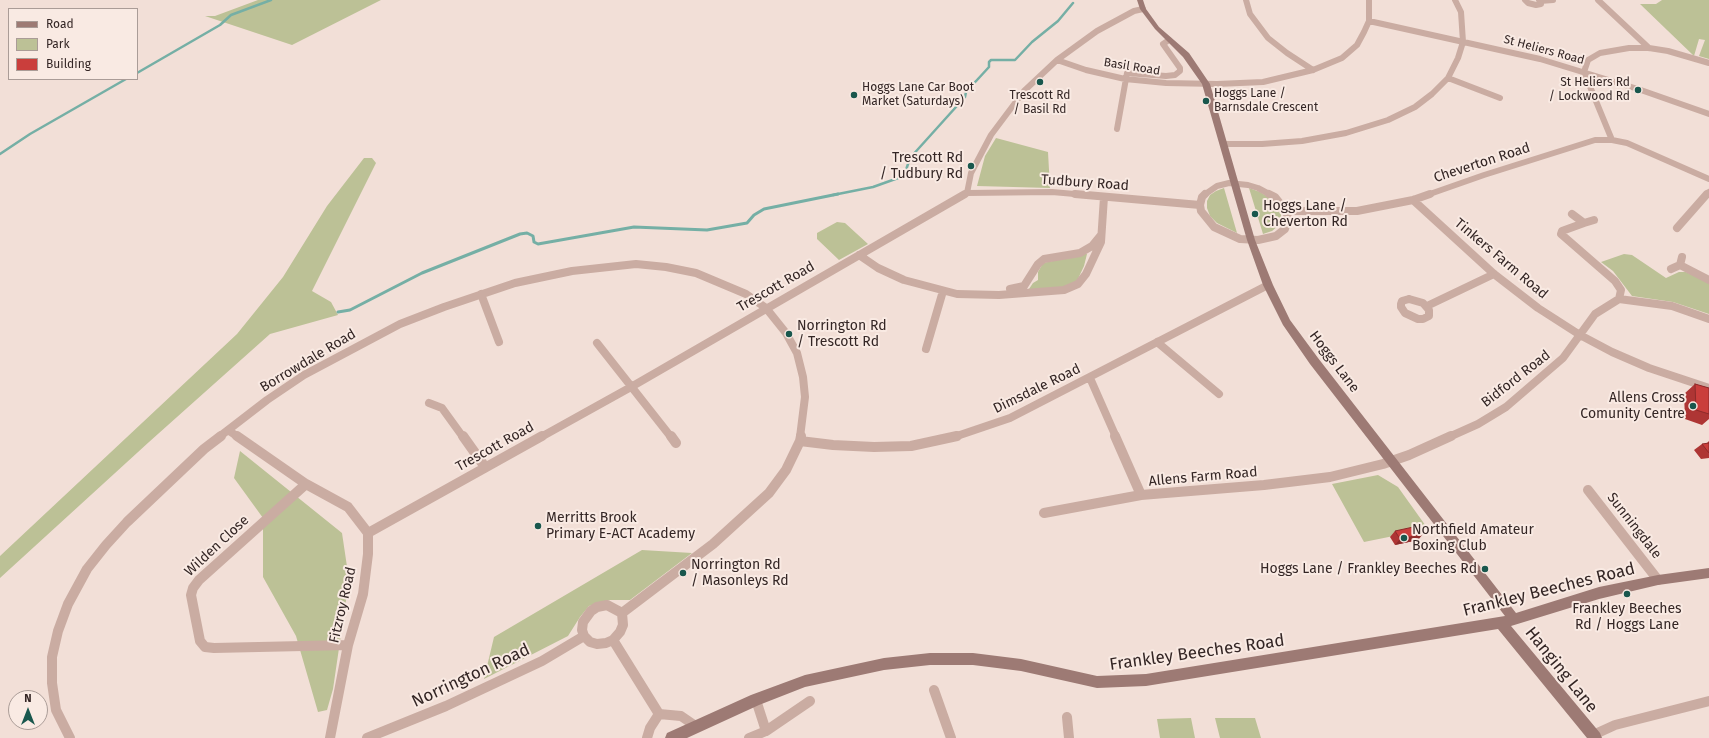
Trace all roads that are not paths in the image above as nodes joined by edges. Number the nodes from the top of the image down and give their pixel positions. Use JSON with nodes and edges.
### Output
{"nodes":[{"id":1,"x":1140,"y":0,"type":"edge"},
{"id":2,"x":1246,"y":0,"type":"edge"},
{"id":3,"x":1369,"y":0,"type":"edge"},
{"id":4,"x":1456,"y":0,"type":"edge"},
{"id":5,"x":1525,"y":0,"type":"edge"},
{"id":6,"x":1552,"y":0,"type":"edge"},
{"id":7,"x":1598,"y":0,"type":"edge"},
{"id":8,"x":1540,"y":1,"type":"edge"},
{"id":9,"x":1143,"y":9,"type":"junction"},
{"id":10,"x":1369,"y":21,"type":"junction"},
{"id":11,"x":1170,"y":40,"type":"junction"},
{"id":12,"x":1463,"y":42,"type":"junction"},
{"id":13,"x":1649,"y":48,"type":"junction"},
{"id":14,"x":1057,"y":60,"type":"junction"},
{"id":15,"x":1709,"y":63,"type":"edge"},
{"id":16,"x":1313,"y":70,"type":"junction"},
{"id":17,"x":1584,"y":72,"type":"junction"},
{"id":18,"x":1448,"y":78,"type":"junction"},
{"id":19,"x":1125,"y":79,"type":"junction"},
{"id":20,"x":1206,"y":84,"type":"junction"},
{"id":21,"x":1500,"y":98,"type":"dead end"},
{"id":22,"x":1709,"y":114,"type":"edge"},
{"id":23,"x":1117,"y":129,"type":"dead end"},
{"id":24,"x":1612,"y":140,"type":"junction"},
{"id":25,"x":1223,"y":144,"type":"junction"},
{"id":26,"x":1709,"y":179,"type":"edge"},
{"id":27,"x":1235,"y":183,"type":"junction"},
{"id":28,"x":1709,"y":192,"type":"edge"},
{"id":29,"x":967,"y":193,"type":"junction"},
{"id":30,"x":1104,"y":197,"type":"junction"},
{"id":31,"x":1413,"y":200,"type":"junction"},
{"id":32,"x":1200,"y":205,"type":"junction"},
{"id":33,"x":1286,"y":211,"type":"junction"},
{"id":34,"x":1572,"y":214,"type":"dead end"},
{"id":35,"x":1594,"y":220,"type":"dead end"},
{"id":36,"x":1584,"y":223,"type":"junction"},
{"id":37,"x":1677,"y":228,"type":"dead end"},
{"id":38,"x":1101,"y":235,"type":"junction"},
{"id":39,"x":1251,"y":240,"type":"junction"},
{"id":40,"x":859,"y":255,"type":"junction"},
{"id":41,"x":1682,"y":257,"type":"dead end"},
{"id":42,"x":1680,"y":265,"type":"junction"},
{"id":43,"x":1671,"y":269,"type":"dead end"},
{"id":44,"x":1494,"y":274,"type":"junction"},
{"id":45,"x":1709,"y":280,"type":"edge"},
{"id":46,"x":1268,"y":285,"type":"junction"},
{"id":47,"x":943,"y":291,"type":"junction"},
{"id":48,"x":481,"y":294,"type":"junction"},
{"id":49,"x":994,"y":294,"type":"junction"},
{"id":50,"x":1619,"y":299,"type":"junction"},
{"id":51,"x":1427,"y":306,"type":"dead end"},
{"id":52,"x":766,"y":308,"type":"junction"},
{"id":53,"x":1709,"y":319,"type":"edge"},
{"id":54,"x":1580,"y":335,"type":"junction"},
{"id":55,"x":499,"y":342,"type":"dead end"},
{"id":56,"x":1157,"y":342,"type":"junction"},
{"id":57,"x":597,"y":343,"type":"dead end"},
{"id":58,"x":926,"y":349,"type":"dead end"},
{"id":59,"x":1090,"y":378,"type":"junction"},
{"id":60,"x":631,"y":386,"type":"junction"},
{"id":61,"x":1709,"y":388,"type":"edge"},
{"id":62,"x":1219,"y":394,"type":"dead end"},
{"id":63,"x":430,"y":403,"type":"dead end"},
{"id":64,"x":228,"y":430,"type":"junction"},
{"id":65,"x":800,"y":441,"type":"junction"},
{"id":66,"x":676,"y":443,"type":"dead end"},
{"id":67,"x":1392,"y":461,"type":"junction"},
{"id":68,"x":485,"y":467,"type":"junction"},
{"id":69,"x":306,"y":484,"type":"junction"},
{"id":70,"x":1588,"y":490,"type":"dead end"},
{"id":71,"x":1141,"y":495,"type":"junction"},
{"id":72,"x":1044,"y":513,"type":"dead end"},
{"id":73,"x":368,"y":534,"type":"junction"},
{"id":74,"x":1709,"y":572,"type":"edge"},
{"id":75,"x":1658,"y":580,"type":"junction"},
{"id":76,"x":622,"y":613,"type":"junction"},
{"id":77,"x":1507,"y":620,"type":"junction"},
{"id":78,"x":584,"y":636,"type":"junction"},
{"id":79,"x":613,"y":640,"type":"junction"},
{"id":80,"x":348,"y":645,"type":"junction"},
{"id":81,"x":934,"y":690,"type":"dead end"},
{"id":82,"x":756,"y":700,"type":"junction"},
{"id":83,"x":810,"y":701,"type":"dead end"},
{"id":84,"x":1709,"y":701,"type":"edge"},
{"id":85,"x":659,"y":714,"type":"junction"},
{"id":86,"x":1067,"y":717,"type":"dead end"},
{"id":87,"x":697,"y":727,"type":"junction"},
{"id":88,"x":766,"y":731,"type":"junction"},
{"id":89,"x":1594,"y":736,"type":"edge"},
{"id":90,"x":70,"y":738,"type":"edge"},
{"id":91,"x":330,"y":738,"type":"edge"},
{"id":92,"x":367,"y":738,"type":"edge"},
{"id":93,"x":647,"y":738,"type":"edge"},
{"id":94,"x":672,"y":738,"type":"edge"},
{"id":95,"x":749,"y":738,"type":"edge"},
{"id":96,"x":951,"y":738,"type":"edge"},
{"id":97,"x":1069,"y":738,"type":"edge"}],
"edges":[{"from":1,"to":9,"type":"street","name":"Hoggs Lane"},
{"from":2,"to":16,"type":"street"},
{"from":3,"to":10,"type":"street"},
{"from":4,"to":12,"type":"street"},
{"from":5,"to":8,"type":"street"},
{"from":6,"to":8,"type":"street"},
{"from":7,"to":13,"type":"street"},
{"from":9,"to":11,"type":"street","name":"Hoggs Lane"},
{"from":9,"to":14,"type":"street"},
{"from":10,"to":12,"type":"street","name":"St Heliers Road"},
{"from":10,"to":16,"type":"street","name":"Basil Road"},
{"from":11,"to":19,"type":"street"},
{"from":11,"to":20,"type":"street","name":"Hoggs Lane"},
{"from":12,"to":17,"type":"street","name":"St Heliers Road"},
{"from":12,"to":18,"type":"street"},
{"from":13,"to":15,"type":"street"},
{"from":13,"to":17,"type":"street"},
{"from":14,"to":19,"type":"street","name":"Basil Road"},
{"from":14,"to":29,"type":"street"},
{"from":16,"to":20,"type":"street","name":"Basil Road"},
{"from":17,"to":22,"type":"street","name":"St Heliers Road"},
{"from":17,"to":24,"type":"street"},
{"from":18,"to":21,"type":"street"},
{"from":18,"to":25,"type":"street"},
{"from":19,"to":20,"type":"street","name":"Basil Road"},
{"from":19,"to":23,"type":"street"},
{"from":20,"to":25,"type":"street","name":"Hoggs Lane"},
{"from":24,"to":26,"type":"street","name":"Cheverton Road"},
{"from":24,"to":31,"type":"street","name":"Cheverton Road"},
{"from":25,"to":27,"type":"street","name":"Hoggs Lane"},
{"from":27,"to":32,"type":"street"},
{"from":27,"to":33,"type":"street"},
{"from":27,"to":39,"type":"street","name":"Hoggs Lane"},
{"from":28,"to":37,"type":"street"},
{"from":29,"to":30,"type":"street","name":"Tudbury Road"},
{"from":29,"to":40,"type":"street","name":"Trescott Road"},
{"from":30,"to":32,"type":"street","name":"Tudbury Road"},
{"from":30,"to":38,"type":"street"},
{"from":31,"to":33,"type":"street","name":"Cheverton Road"},
{"from":31,"to":44,"type":"street","name":"Tinkers Farm Road"},
{"from":32,"to":39,"type":"street"},
{"from":33,"to":39,"type":"street"},
{"from":34,"to":36,"type":"street"},
{"from":35,"to":36,"type":"street"},
{"from":36,"to":50,"type":"street"},
{"from":38,"to":49,"type":"street"},
{"from":38,"to":49,"type":"street"},
{"from":39,"to":46,"type":"street","name":"Hoggs Lane"},
{"from":40,"to":47,"type":"street"},
{"from":40,"to":52,"type":"street","name":"Trescott Road"},
{"from":41,"to":42,"type":"street"},
{"from":42,"to":43,"type":"street"},
{"from":42,"to":45,"type":"street"},
{"from":44,"to":51,"type":"street"},
{"from":44,"to":54,"type":"street","name":"Tinkers Farm Road"},
{"from":46,"to":56,"type":"street","name":"Dimsdale Road"},
{"from":46,"to":67,"type":"street","name":"Hoggs Lane"},
{"from":47,"to":49,"type":"street"},
{"from":47,"to":58,"type":"street"},
{"from":48,"to":52,"type":"street","name":"Borrowdale Road"},
{"from":48,"to":55,"type":"street"},
{"from":48,"to":64,"type":"street","name":"Borrowdale Road"},
{"from":50,"to":53,"type":"street"},
{"from":50,"to":54,"type":"street","name":"Bidford Road"},
{"from":52,"to":60,"type":"street","name":"Trescott Road"},
{"from":52,"to":65,"type":"street"},
{"from":54,"to":61,"type":"street","name":"Tinkers Farm Road"},
{"from":54,"to":67,"type":"street","name":"Bidford Road"},
{"from":56,"to":59,"type":"street","name":"Dimsdale Road"},
{"from":56,"to":62,"type":"street"},
{"from":57,"to":60,"type":"street"},
{"from":59,"to":65,"type":"street","name":"Dimsdale Road"},
{"from":59,"to":71,"type":"street","name":"Allens Farm Road"},
{"from":60,"to":66,"type":"street"},
{"from":60,"to":68,"type":"street","name":"Trescott Road"},
{"from":63,"to":68,"type":"street"},
{"from":64,"to":69,"type":"street"},
{"from":64,"to":90,"type":"street","name":"Borrowdale Road"},
{"from":65,"to":76,"type":"street"},
{"from":67,"to":71,"type":"street","name":"Allens Farm Road"},
{"from":67,"to":77,"type":"street","name":"Hoggs Lane"},
{"from":68,"to":73,"type":"street","name":"Trescott Road"},
{"from":69,"to":73,"type":"street"},
{"from":69,"to":80,"type":"street","name":"Wilden Close"},
{"from":70,"to":75,"type":"street","name":"Sunningdale"},
{"from":71,"to":72,"type":"street"},
{"from":73,"to":80,"type":"street","name":"Fitzroy Road"},
{"from":74,"to":75,"type":"street","name":"Frankley Beeches Road"},
{"from":75,"to":77,"type":"street","name":"Frankley Beeches Road"},
{"from":76,"to":78,"type":"street"},
{"from":76,"to":79,"type":"street"},
{"from":77,"to":82,"type":"street","name":"Frankley Beeches Road"},
{"from":77,"to":89,"type":"street","name":"Hanging Lane"},
{"from":78,"to":79,"type":"street"},
{"from":78,"to":92,"type":"street","name":"Norrington Road"},
{"from":79,"to":85,"type":"street"},
{"from":80,"to":91,"type":"street","name":"Fitzroy Road"},
{"from":81,"to":96,"type":"street"},
{"from":82,"to":87,"type":"street","name":"Frankley Beeches Road"},
{"from":82,"to":88,"type":"street"},
{"from":83,"to":88,"type":"street"},
{"from":84,"to":89,"type":"street"},
{"from":85,"to":87,"type":"street"},
{"from":85,"to":93,"type":"street"},
{"from":86,"to":97,"type":"street"},
{"from":87,"to":94,"type":"street","name":"Frankley Beeches Road"},
{"from":88,"to":95,"type":"street"}]}
